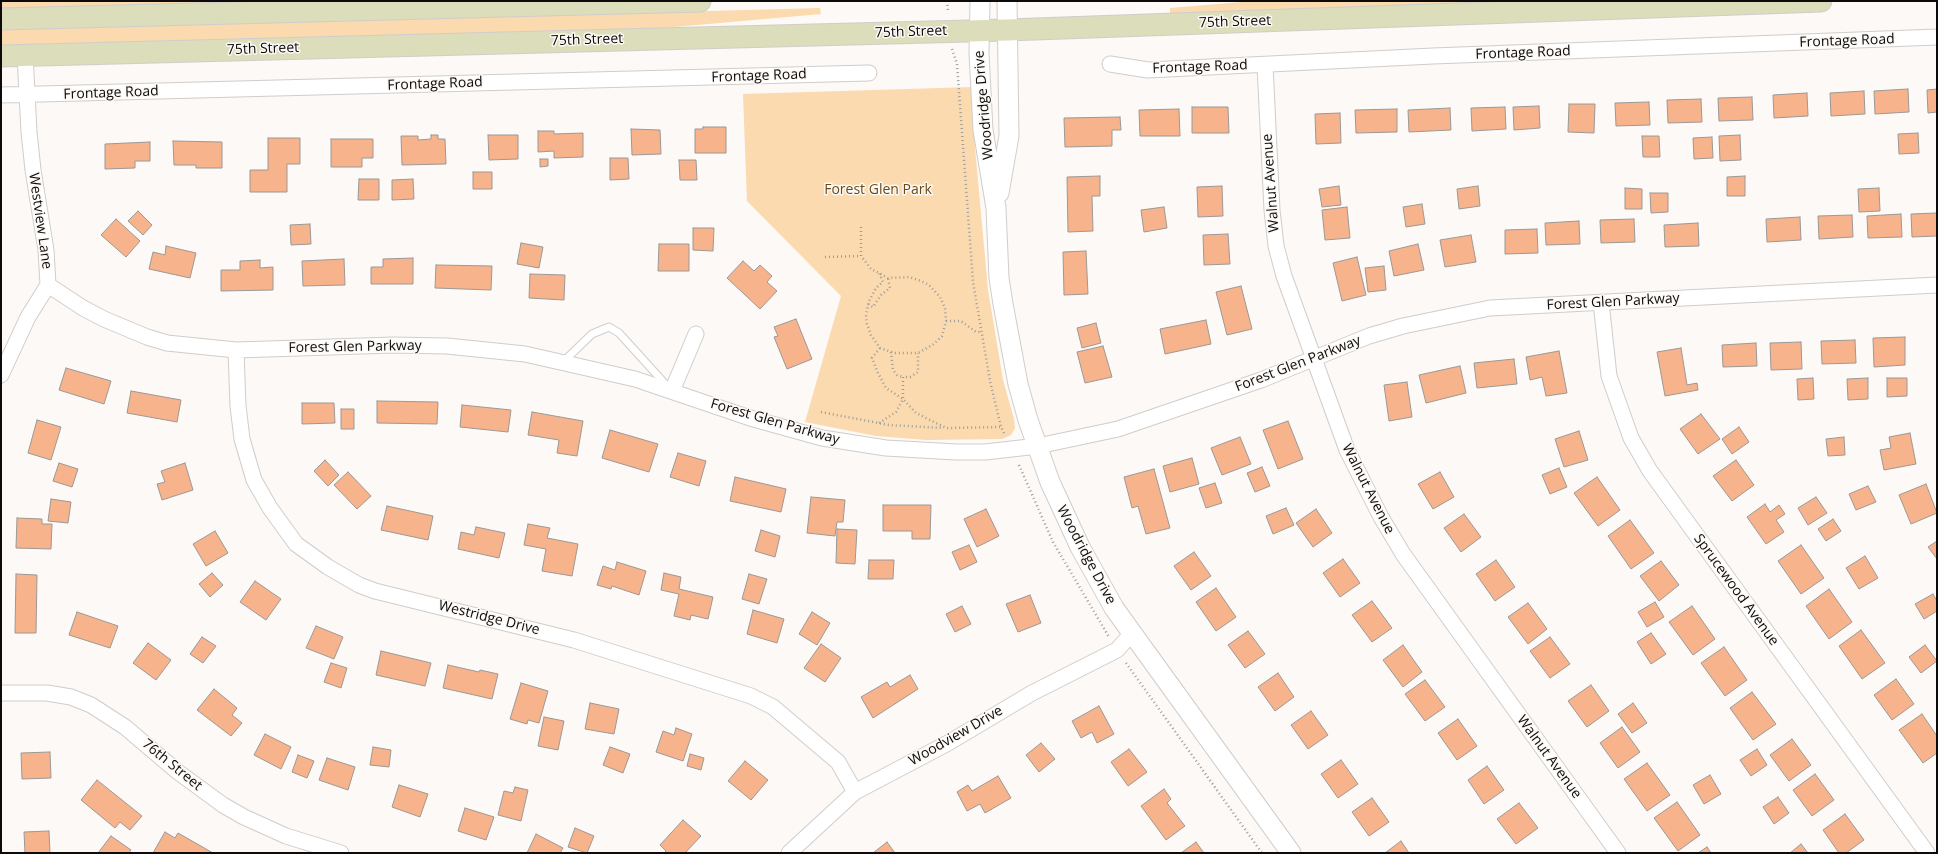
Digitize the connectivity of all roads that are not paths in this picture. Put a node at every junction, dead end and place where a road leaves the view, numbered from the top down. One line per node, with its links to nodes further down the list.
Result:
1 (700, 1): 5 (main road)
2 (980, 1): 6 (street, Woodridge Drive)
3 (1007, 1): 7 (street, Woodridge Drive)
4 (1821, 1): 7 (main road, 75th Street)
5 (1, 19)
6 (979, 30): 7 (main road, 75th Street); 10 (main road, 75th Street); 16 (street, Woodridge Drive)
7 (1007, 30): 16 (street, Woodridge Drive)
8 (1937, 37): 12 (street, Frontage Road)
9 (1, 56): 10 (main road, 75th Street)
10 (25, 56): 15 (street, Westview Lane)
11 (1110, 64): 12 (street, Frontage Road)
12 (1265, 65): 22 (street, Walnut Avenue)
13 (869, 73): 15 (street, Frontage Road)
14 (1, 95): 15 (street, Frontage Road)
15 (26, 95): 17 (street, Westview Lane)
16 (996, 208): 26 (street, Woodridge Drive)
17 (48, 285): 21 (street, Forest Glen Parkway); 24 (street, Westview Lane)
18 (1937, 285): 19 (street, Forest Glen Parkway)
19 (1601, 302): 22 (street, Forest Glen Parkway); 34 (street, Sprucewood Avenue)
20 (696, 334): 25 (street)
21 (236, 350): 23 (street, Forest Glen Parkway); 29 (street, Westridge Drive)
22 (1314, 358): 26 (street, Forest Glen Parkway); 33 (street, Walnut Avenue)
23 (563, 362): 25 (street, Forest Glen Parkway); 25 (lane)
24 (1, 375)
25 (672, 391): 26 (street, Forest Glen Parkway)
26 (1038, 446): 27 (street, Woodridge Drive)
27 (1131, 634): 29 (street, Woodview Drive); 32 (street, Woodridge Drive)
28 (1, 693): 30 (street, 76th Street)
29 (855, 792): 31 (street, Woodview Drive)
30 (341, 853)
31 (789, 853)
32 (1291, 853)
33 (1618, 853)
34 (1927, 853)

